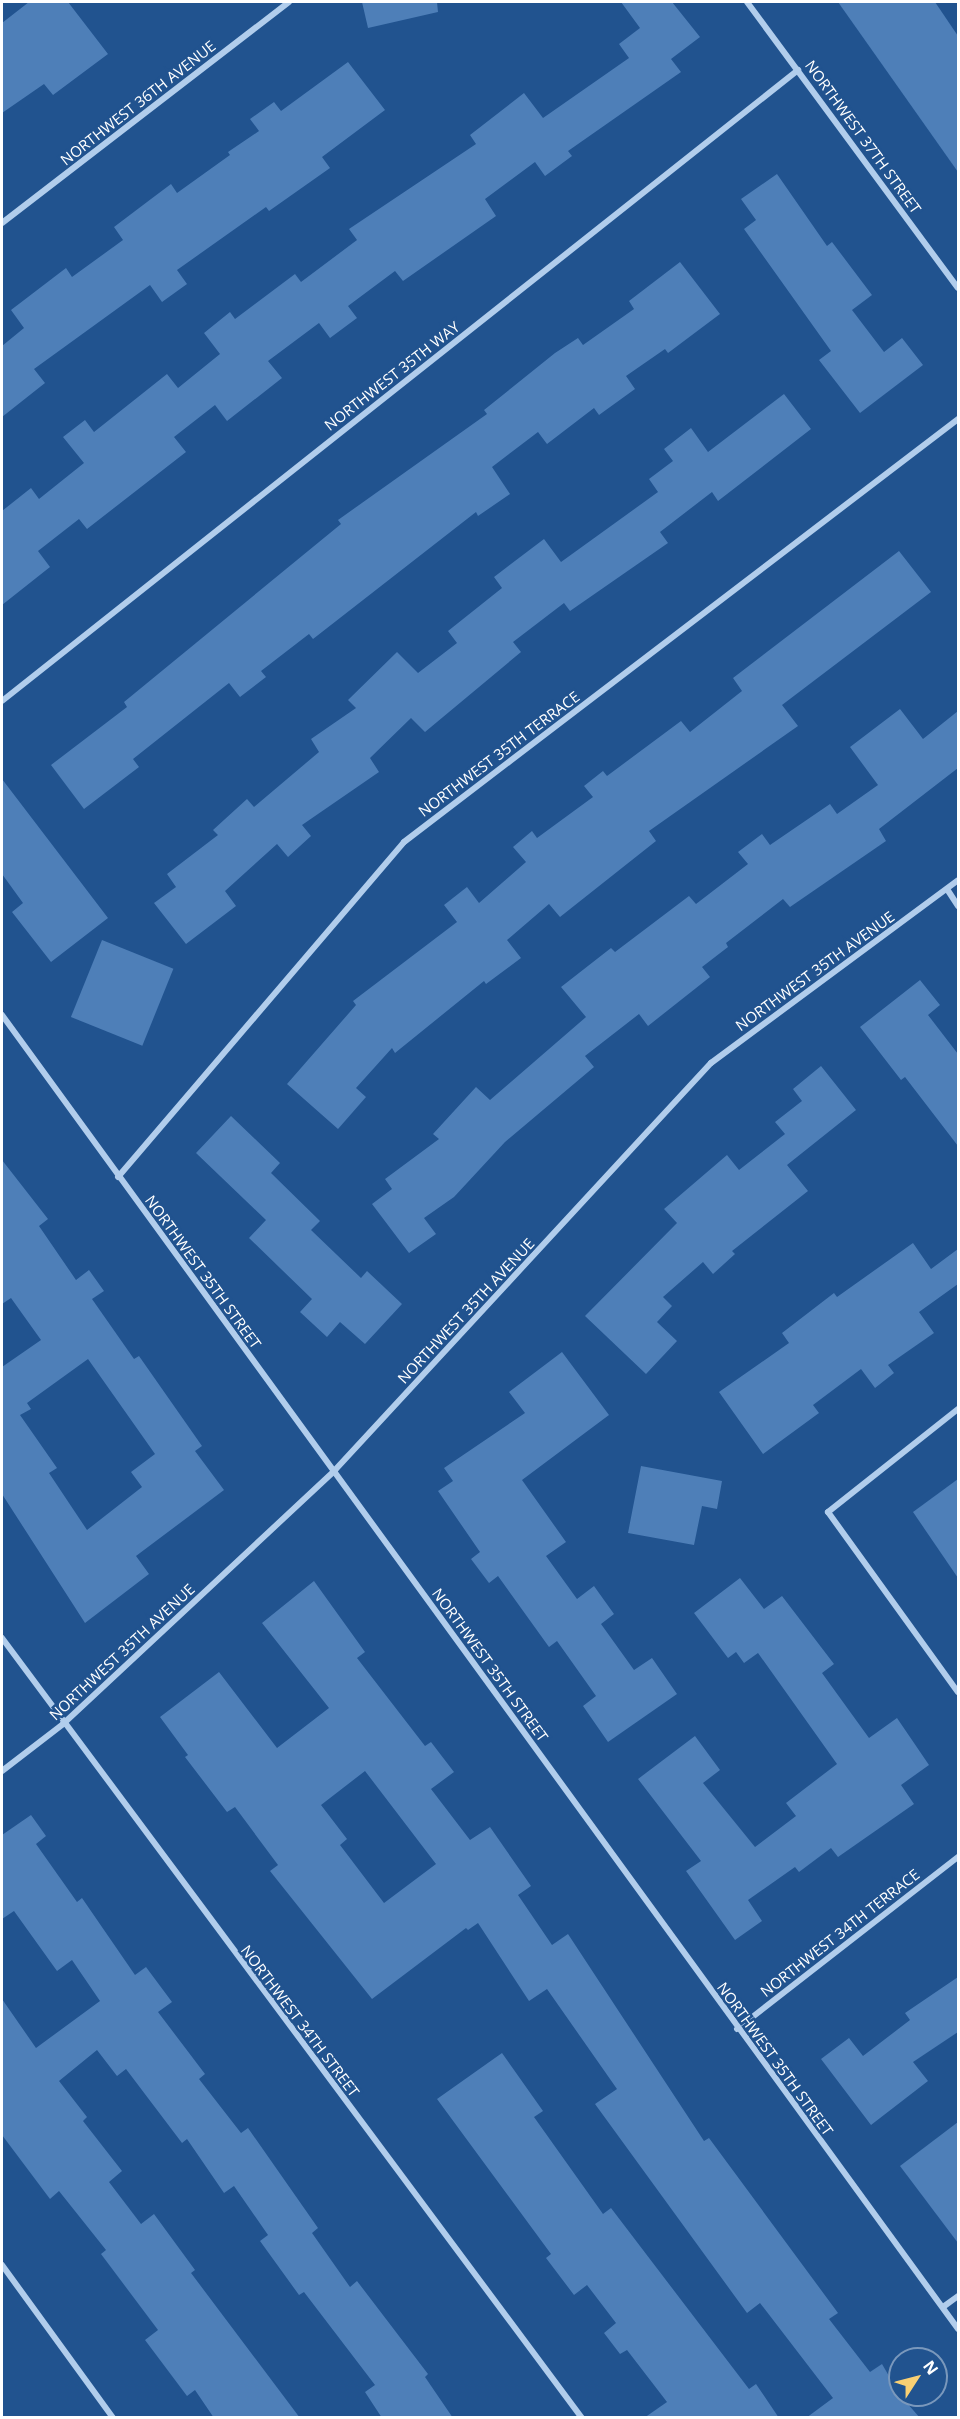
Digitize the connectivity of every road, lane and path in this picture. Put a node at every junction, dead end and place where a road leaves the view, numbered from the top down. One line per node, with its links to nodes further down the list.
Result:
1 (289, 2): 4 (street, NORTHWEST 36TH AVENUE)
2 (747, 2): 3 (street, NORTHWEST 37TH STREET)
3 (798, 69): 5 (street, NORTHWEST 37TH STREET); 7 (street, NORTHWEST 35TH WAY)
4 (2, 223)
5 (958, 288)
6 (958, 419): 12 (street, NORTHWEST 35TH TERRACE)
7 (2, 700)
8 (958, 880): 9 (street, NORTHWEST 35TH AVENUE)
9 (946, 889): 10 (street); 14 (street, NORTHWEST 35TH AVENUE)
10 (958, 906)
11 (2, 1016): 12 (street, NORTHWEST 35TH STREET)
12 (118, 1176): 14 (street, NORTHWEST 35TH STREET)
13 (958, 1409): 16 (street)
14 (335, 1470): 17 (street, NORTHWEST 35TH AVENUE); 20 (street, NORTHWEST 35TH STREET)
15 (2, 1638): 17 (street, NORTHWEST 34TH STREET)
16 (958, 1692)
17 (63, 1724): 18 (street, NORTHWEST 35TH AVENUE); 26 (street, NORTHWEST 34TH STREET)
18 (2, 1771)
19 (958, 1857): 20 (street, NORTHWEST 34TH TERRACE)
20 (737, 2029): 23 (street, NORTHWEST 35TH STREET)
21 (2, 2265): 25 (street)
22 (958, 2296): 23 (street)
23 (943, 2307): 24 (street, NORTHWEST 35TH STREET)
24 (958, 2329)
25 (113, 2418)
26 (582, 2418)

